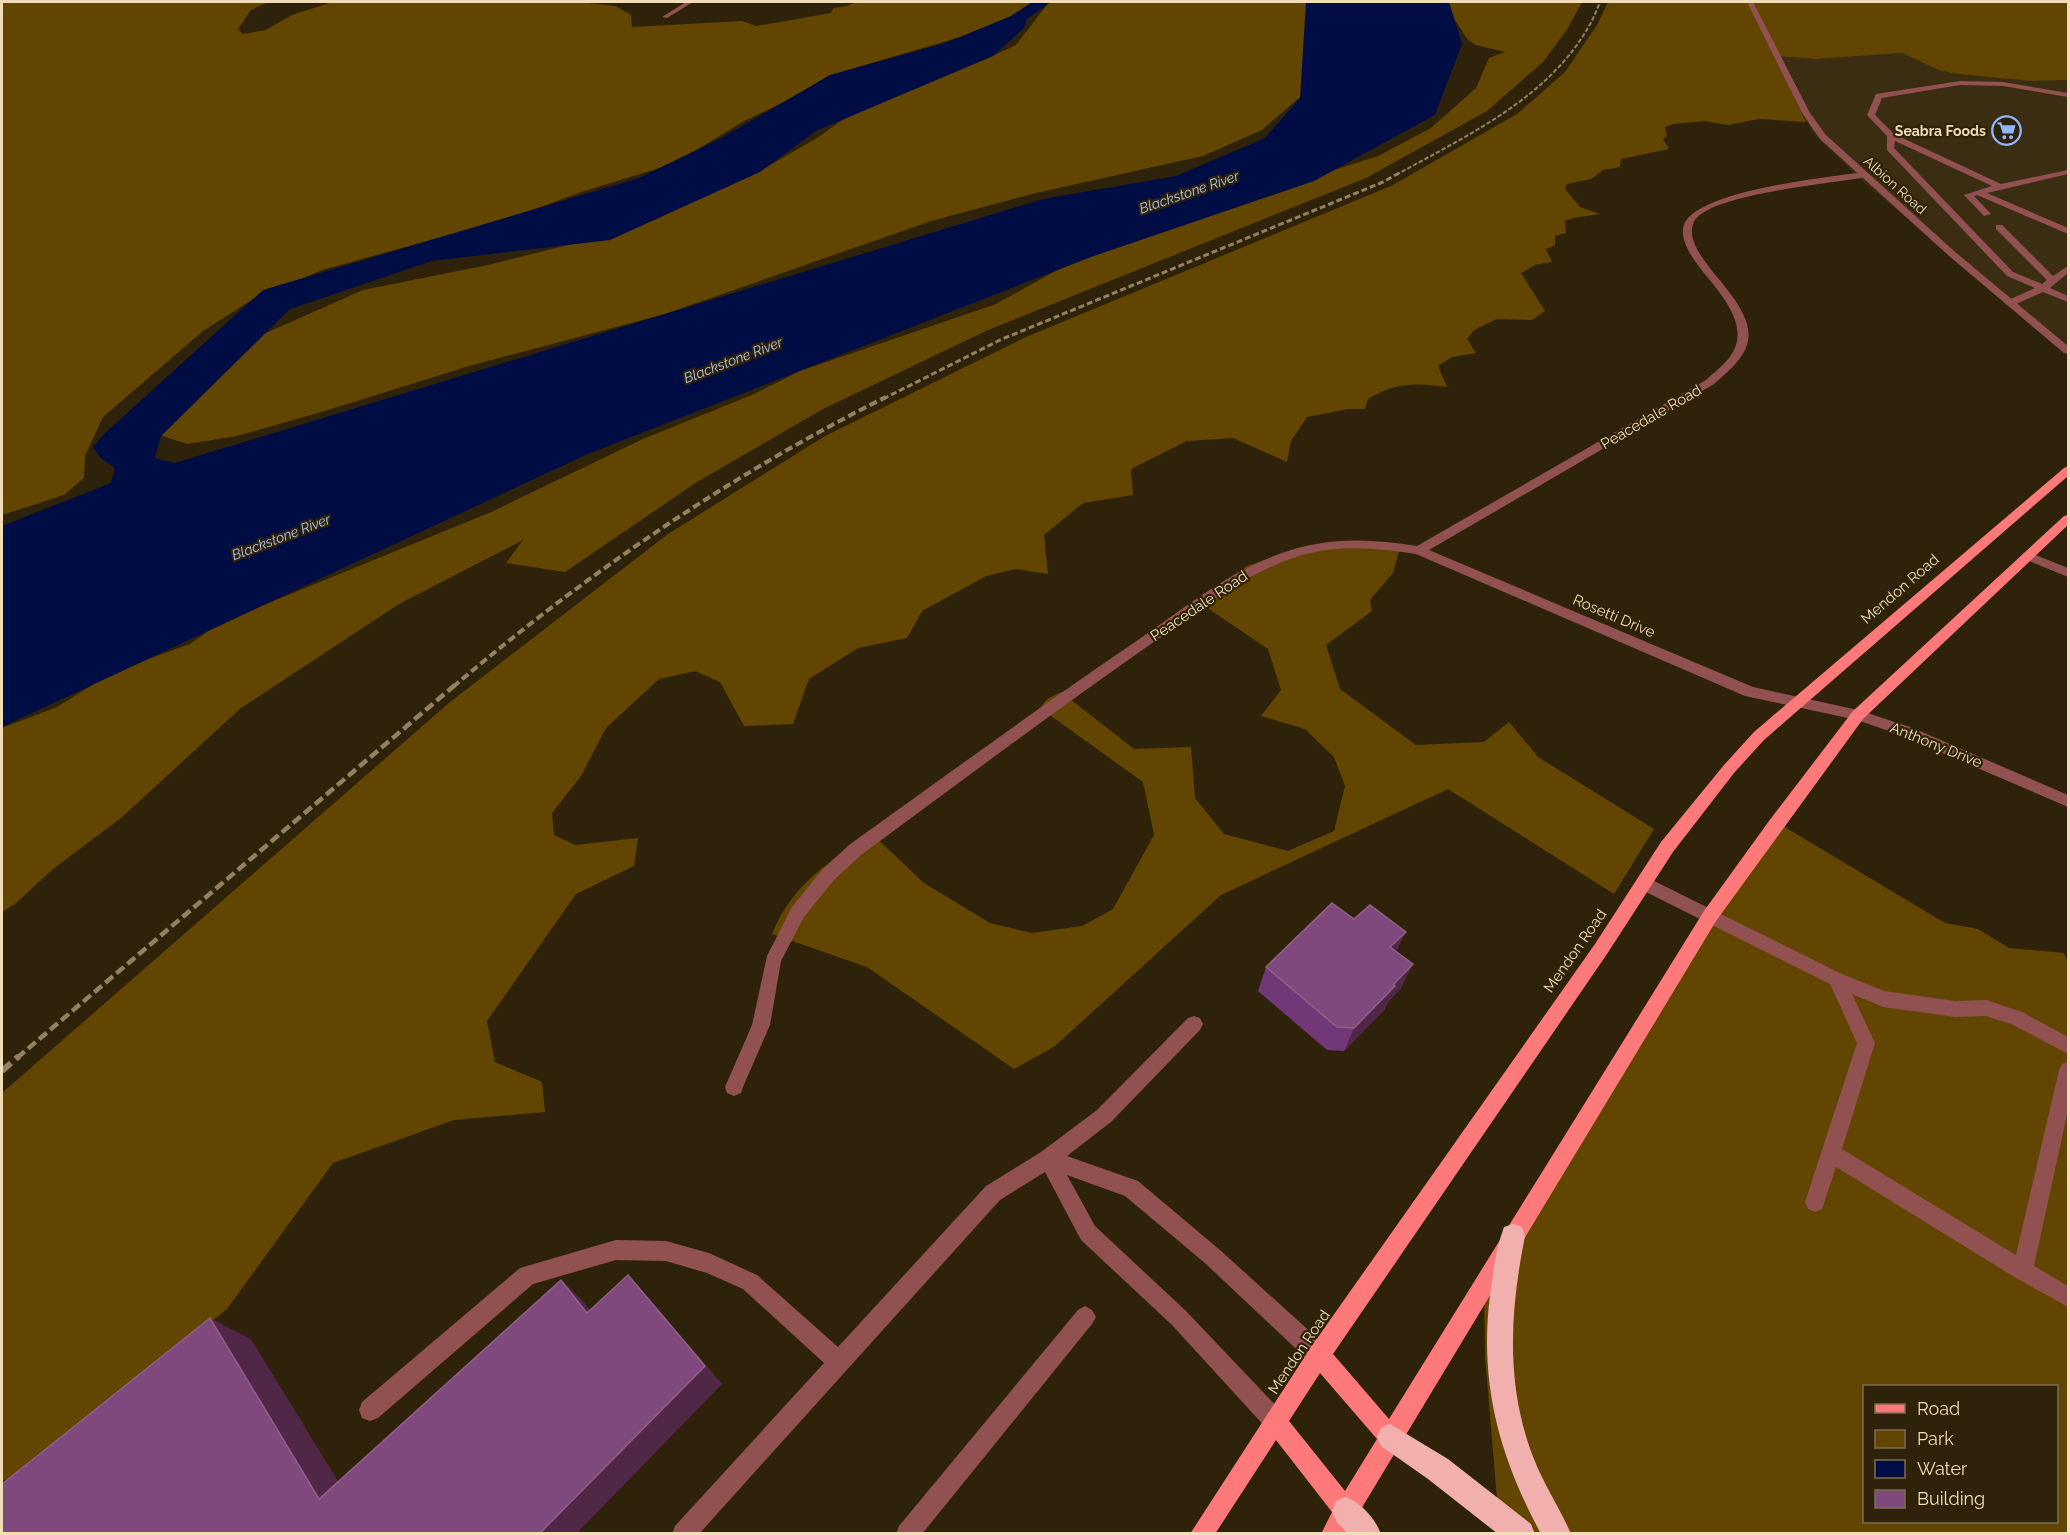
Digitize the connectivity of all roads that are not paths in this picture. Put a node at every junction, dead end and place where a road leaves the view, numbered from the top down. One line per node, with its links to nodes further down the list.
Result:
1 (690, 2): 3 (street)
2 (1749, 2): 7 (street, Albion Road)
3 (665, 17)
4 (2068, 95): 5 (street)
5 (1891, 136): 8 (street); 15 (street)
6 (2068, 172): 8 (street)
7 (1864, 175): 18 (street, Albion Road); 22 (street, Peacedale Road)
8 (2000, 187): 9 (street)
9 (1978, 192): 10 (street); 12 (street)
10 (1987, 214)
11 (1999, 227): 14 (street)
12 (2068, 231)
13 (2068, 269): 14 (street)
14 (2053, 281): 15 (street)
15 (2042, 289): 16 (street); 17 (street); 18 (street)
16 (2068, 289)
17 (2068, 299)
18 (2010, 303): 19 (street, Albion Road)
19 (2068, 351)
20 (2068, 470): 25 (main road, Mendon Road)
21 (2068, 519): 23 (main road)
22 (1419, 550): 25 (street, Rosetti Drive); 34 (street, Peacedale Road)
23 (2028, 556): 24 (street); 26 (main road)
24 (2068, 573)
25 (1799, 703): 26 (street, Anthony Drive); 28 (main road, Mendon Road)
26 (1858, 715): 27 (street, Anthony Drive); 29 (main road)
27 (2068, 801)
28 (1644, 883): 29 (street); 42 (main road, Mendon Road)
29 (1710, 916): 30 (street); 38 (main road)
30 (1836, 980): 32 (street); 35 (street)
31 (1194, 1024): 36 (street)
32 (2068, 1046)
33 (2068, 1070): 39 (street)
34 (734, 1087)
35 (1831, 1153): 37 (street); 39 (street)
36 (1048, 1159): 42 (street); 43 (street); 45 (street)
37 (1815, 1202)
38 (1513, 1236): 46 (main road); 53 (highway)
39 (2023, 1271): 40 (street)
40 (2068, 1297)
41 (1085, 1317): 49 (street)
42 (1320, 1355): 45 (main road, Mendon Road); 46 (main road)
43 (839, 1362): 44 (street); 48 (street)
44 (370, 1410)
45 (1276, 1422): 47 (main road); 50 (main road, Mendon Road)
46 (1390, 1437): 47 (main road); 52 (highway)
47 (1339, 1522): 51 (highway)
48 (683, 1533)
49 (907, 1533)
50 (1201, 1533)
51 (1367, 1533)
52 (1521, 1533)
53 (1557, 1533)

